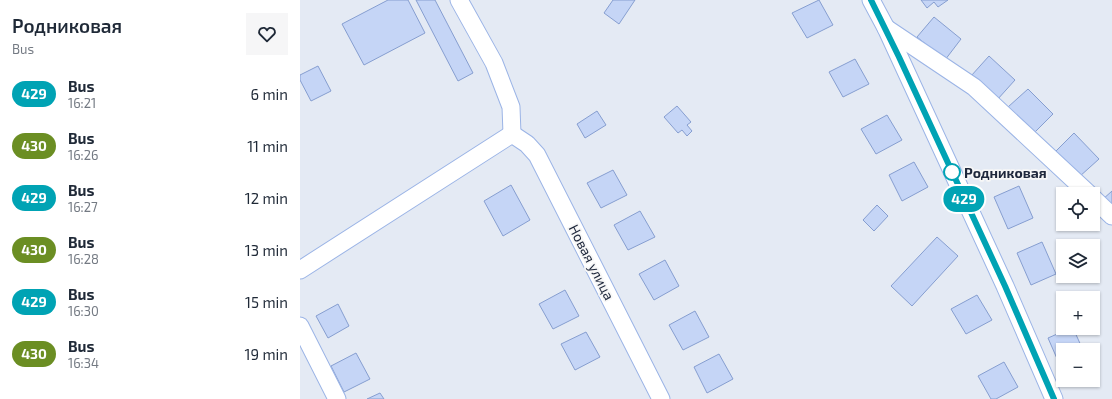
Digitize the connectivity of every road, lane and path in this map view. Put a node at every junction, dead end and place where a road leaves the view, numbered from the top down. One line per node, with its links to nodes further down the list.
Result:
1 (459, 0): 4 (street)
2 (871, 0): 3 (street)
3 (886, 28): 5 (street); 12 (street)
4 (512, 134): 8 (street); 11 (street, Новая улица)
5 (1081, 187)
6 (1100, 205): 7 (street)
7 (1112, 216)
8 (300, 270)
9 (300, 326): 10 (street)
10 (337, 399)
11 (661, 399)
12 (1054, 399)

